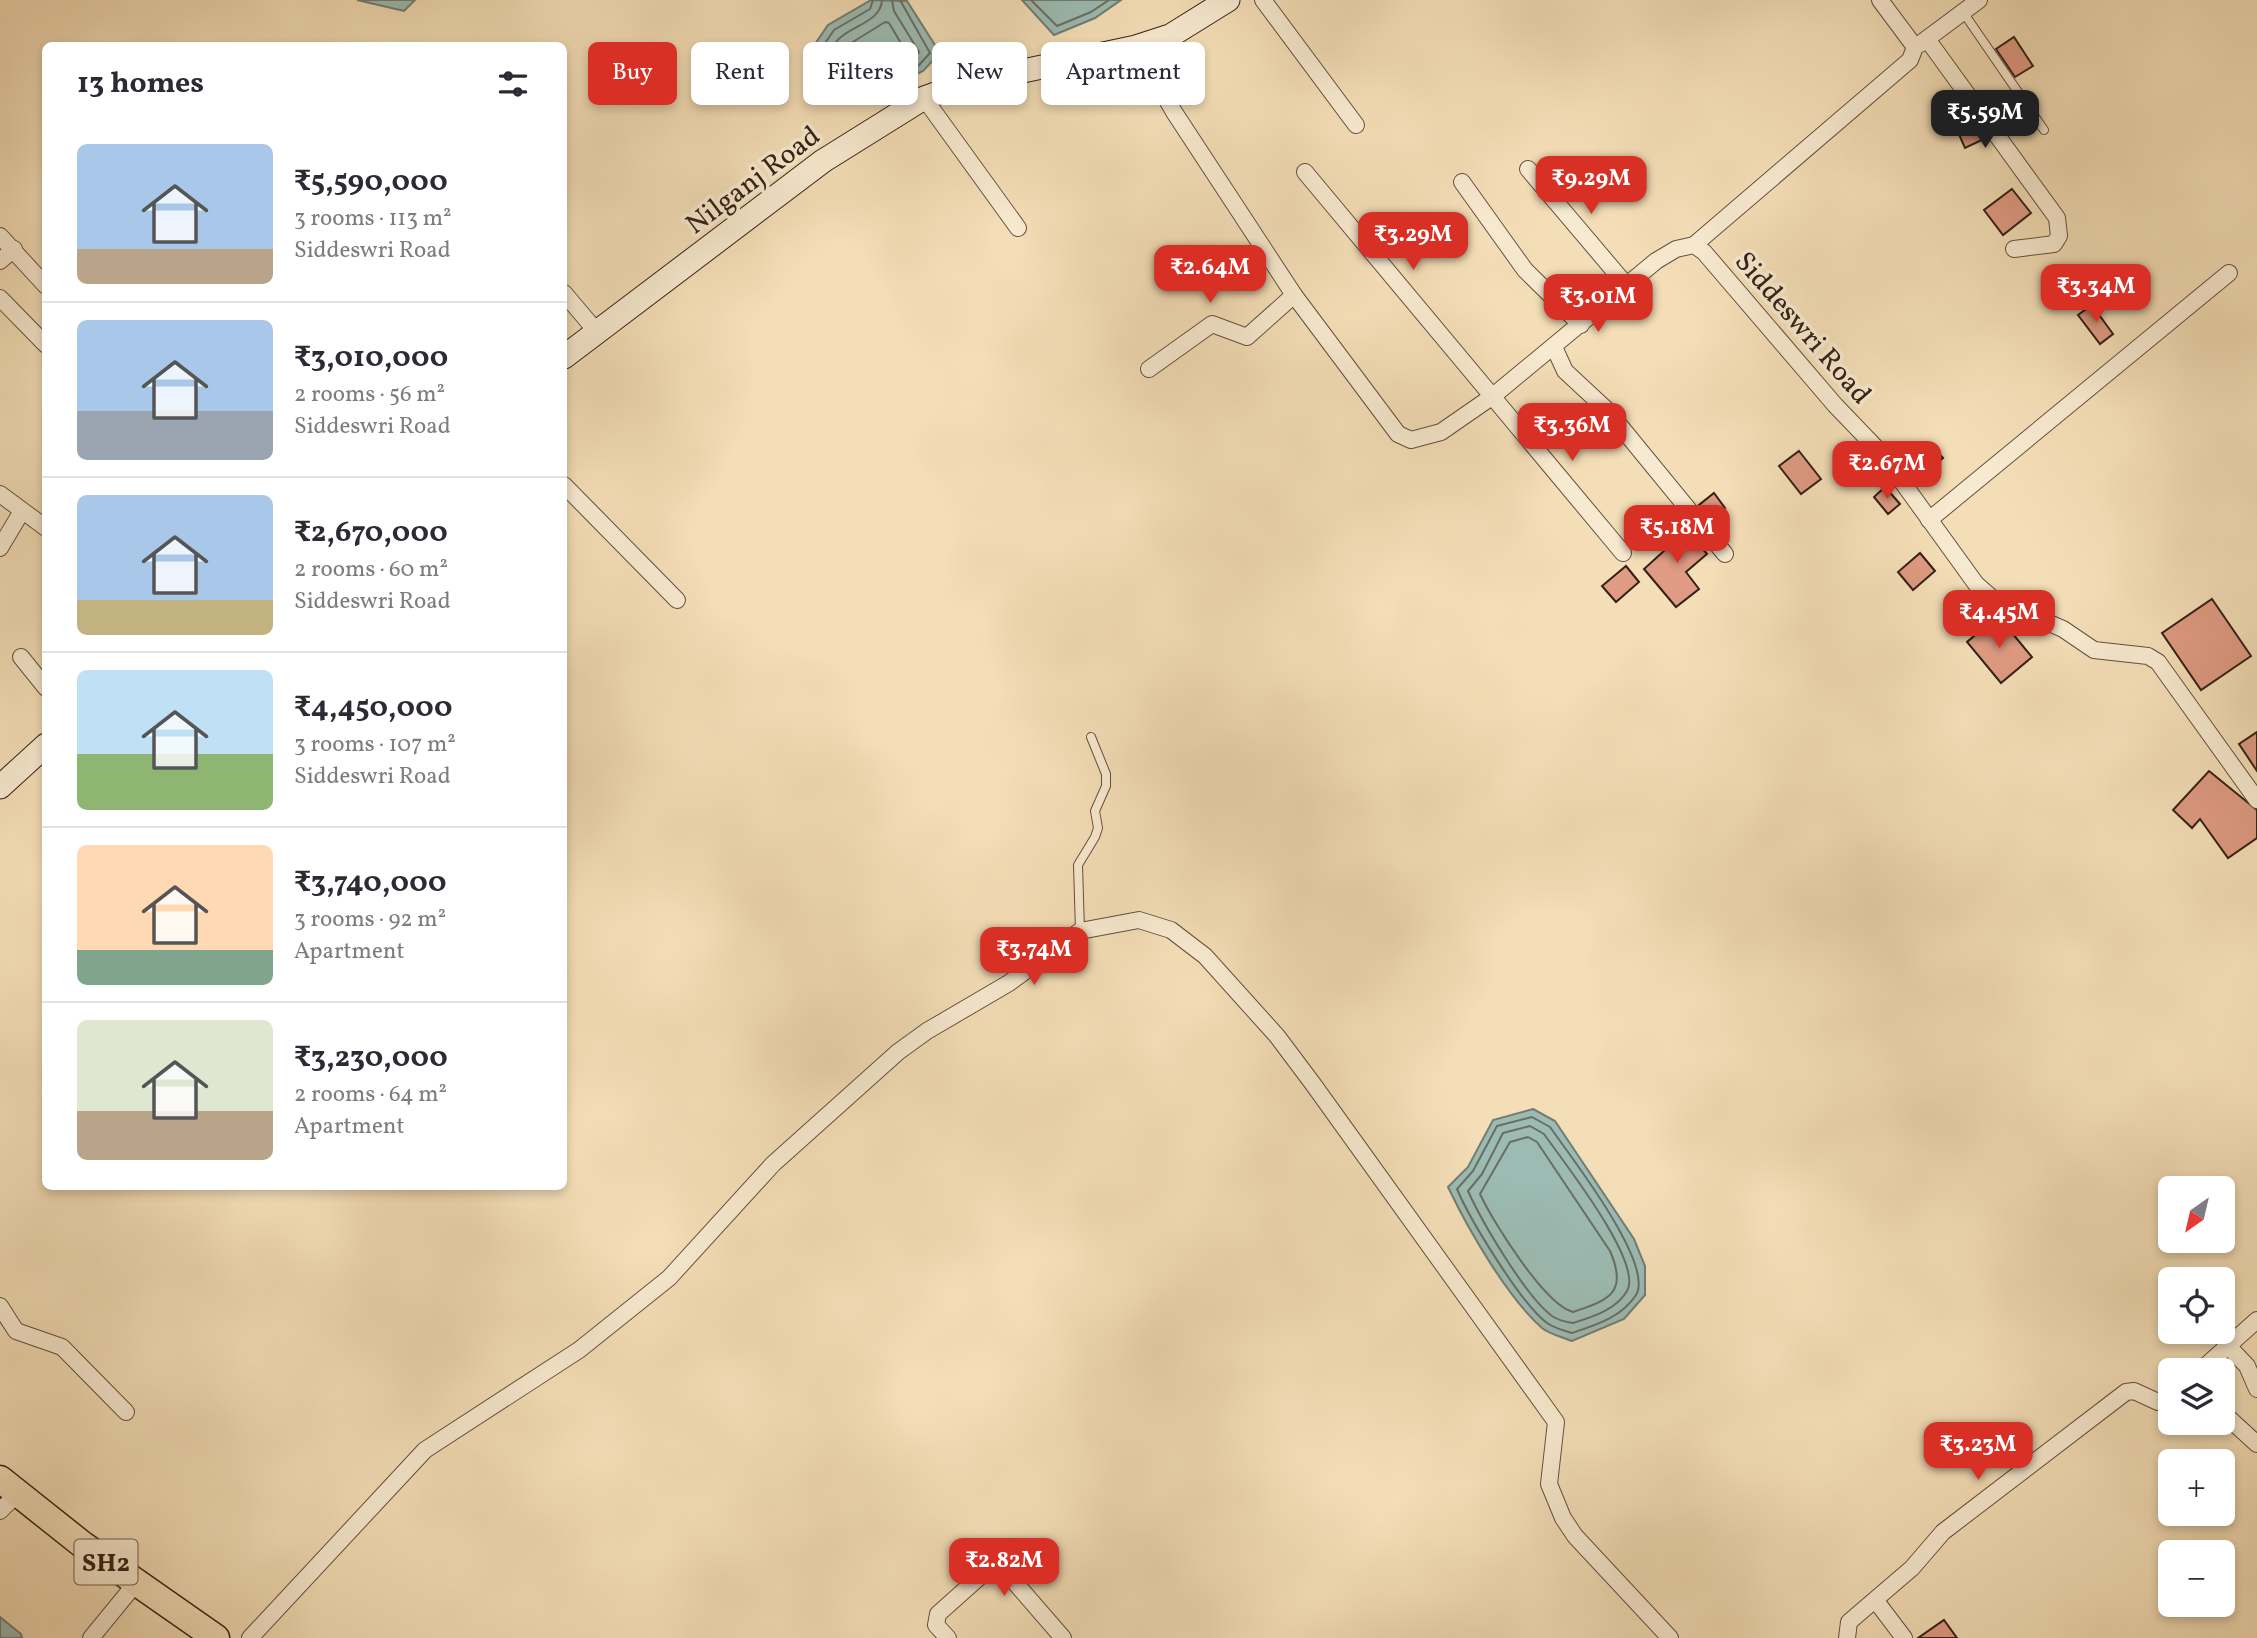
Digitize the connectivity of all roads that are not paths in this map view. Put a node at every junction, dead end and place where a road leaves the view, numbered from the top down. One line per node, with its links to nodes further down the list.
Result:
1 (1228, 0): 6 (street, Nilganj Road)
2 (1263, 0): 11 (street)
3 (1880, 0): 7 (street)
4 (1979, 0): 5 (street, Siddeswri Road)
5 (1963, 12): 7 (street, Siddeswri Road); 12 (lane)
6 (1151, 42)
7 (1921, 43): 18 (street, Siddeswri Road); 20 (street)
8 (1041, 67): 9 (street, Nilganj Road)
9 (924, 98): 16 (street); 29 (street, Nilganj Road)
10 (1170, 105): 25 (street, Siddeswri Road)
11 (1356, 125)
12 (2044, 130)
13 (1528, 169): 24 (street)
14 (1305, 172): 34 (street)
15 (1462, 183): 28 (street)
16 (1018, 228)
17 (0, 236): 19 (street)
18 (1694, 245): 24 (street, Siddeswri Road); 38 (street, Siddeswri Road)
19 (14, 249): 21 (street); 23 (street)
20 (2014, 249)
21 (0, 261)
22 (2229, 273): 38 (street)
23 (42, 281)
24 (1627, 286): 28 (street, Siddeswri Road)
25 (1294, 295): 33 (street); 34 (street, Siddeswri Road)
26 (567, 297): 29 (street)
27 (0, 298): 30 (street)
28 (1581, 325): 31 (street, Siddeswri Road)
29 (597, 332): 32 (street, Nilganj Road)
30 (42, 341)
31 (1554, 347): 34 (street, Siddeswri Road); 42 (street)
32 (567, 355)
33 (1149, 369)
34 (1493, 396): 41 (street)
35 (567, 488): 43 (street)
36 (0, 494): 37 (street)
37 (22, 511): 39 (street); 40 (street)
38 (1929, 520): 49 (street, Siddeswri Road)
39 (42, 525)
40 (0, 548)
41 (1623, 553)
42 (1726, 554)
43 (677, 600)
44 (20, 657): 45 (street)
45 (42, 683)
46 (1091, 737): 50 (lane)
47 (42, 749): 48 (street)
48 (0, 787)
49 (2257, 800)
50 (1080, 931): 65 (street); 68 (street)
51 (0, 1306): 57 (street)
52 (2257, 1320): 53 (street)
53 (2229, 1347): 54 (street); 55 (street)
54 (2216, 1358)
55 (2257, 1389)
56 (2158, 1402): 62 (street)
57 (126, 1412)
58 (2235, 1424): 59 (street)
59 (2257, 1444)
60 (6, 1494): 61 (main road, SH2)
61 (136, 1583): 63 (street); 64 (main road, SH2)
62 (1876, 1601): 69 (street); 70 (street)
63 (91, 1638)
64 (216, 1638)
65 (250, 1638)
66 (948, 1638): 67 (street)
67 (1063, 1638)
68 (1670, 1638)
69 (1847, 1638)
70 (1904, 1638)

